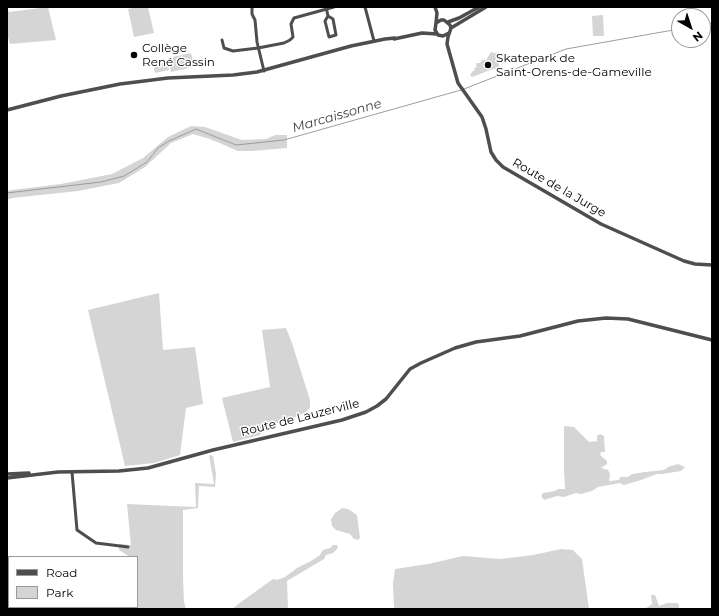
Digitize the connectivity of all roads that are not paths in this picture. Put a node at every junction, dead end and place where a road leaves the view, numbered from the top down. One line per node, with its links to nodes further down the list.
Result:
1 (252, 7): 20 (street)
2 (334, 7): 7 (street)
3 (365, 7): 18 (street)
4 (435, 7): 8 (street)
5 (479, 7): 10 (street)
6 (485, 7): 12 (street)
7 (326, 8): 9 (street); 20 (street)
8 (437, 12): 10 (street); 11 (street)
9 (328, 16): 9 (street)
10 (446, 21): 11 (street); 12 (street)
11 (435, 24): 13 (street); 15 (street)
12 (451, 28): 14 (street)
13 (422, 33): 15 (street); 16 (street)
14 (449, 33): 15 (street); 19 (street, Route de la Jurge)
15 (439, 35): 19 (street, Route de la Jurge)
16 (395, 38): 18 (street); 21 (street)
17 (222, 40): 20 (street)
18 (374, 41): 21 (street)
19 (447, 44): 24 (street, Route de la Jurge)
20 (258, 48): 22 (street)
21 (338, 49): 22 (street)
22 (264, 70): 23 (street)
23 (7, 110)
24 (712, 265)
25 (712, 340): 26 (street, Route de Lauzerville)
26 (72, 472): 27 (street, Route de Lauzerville); 28 (street)
27 (7, 474)
28 (128, 547)

